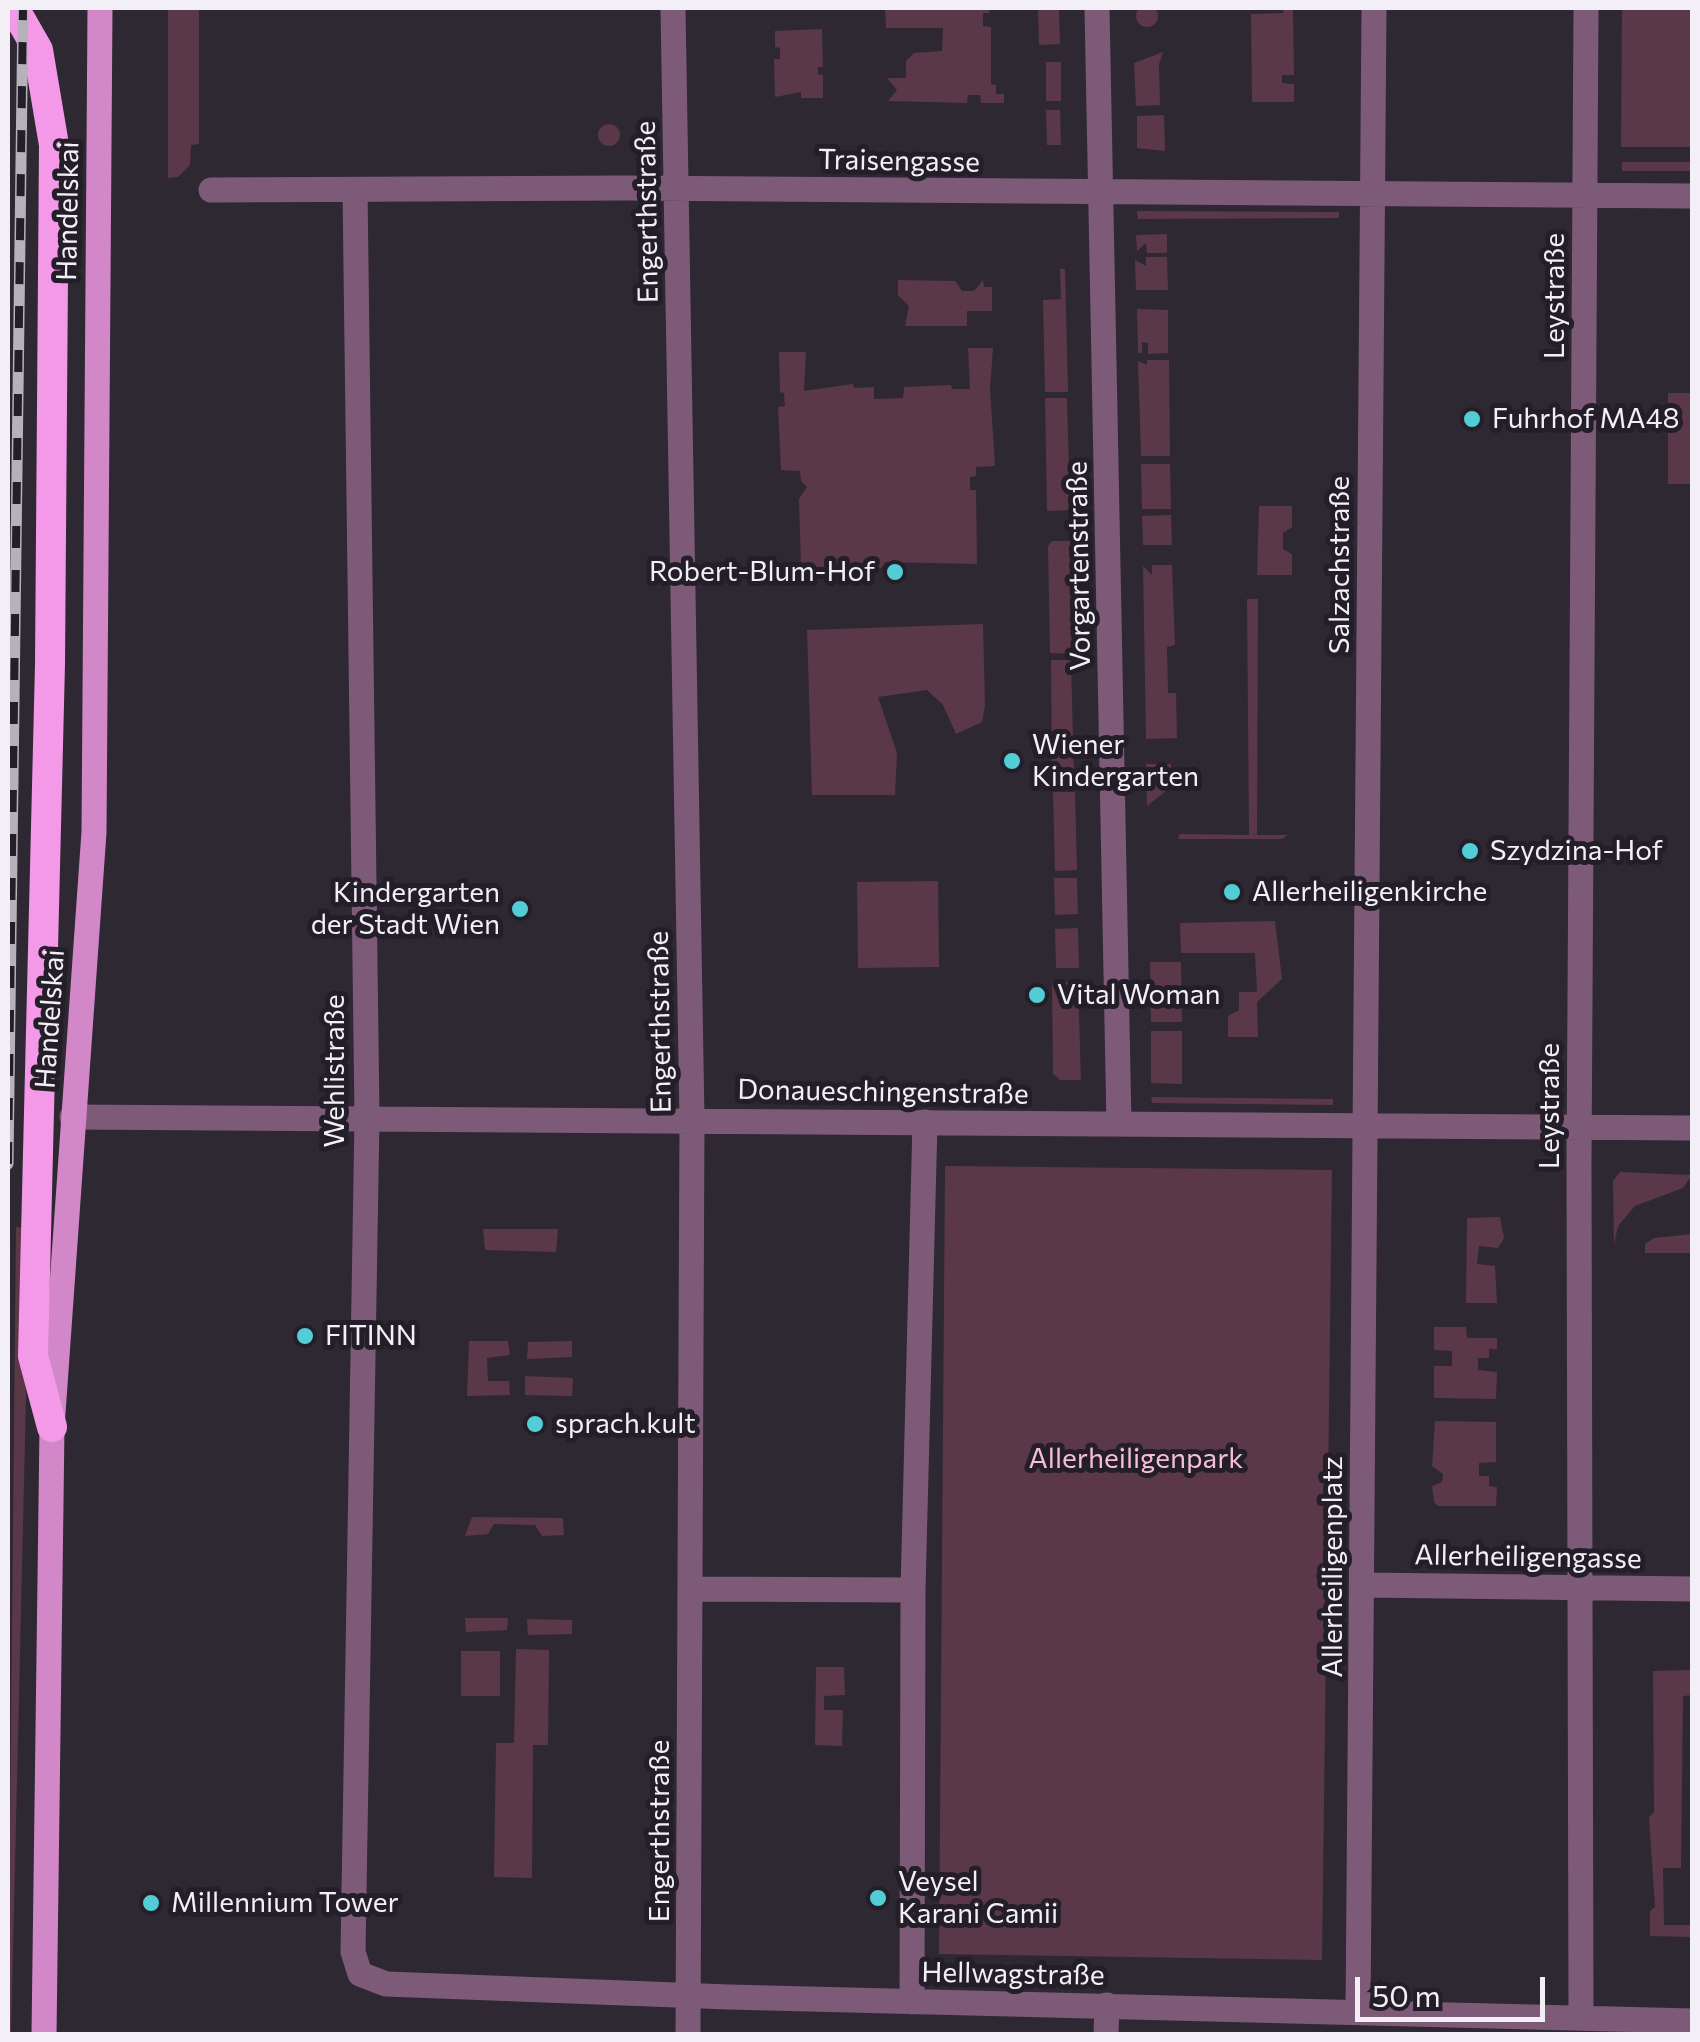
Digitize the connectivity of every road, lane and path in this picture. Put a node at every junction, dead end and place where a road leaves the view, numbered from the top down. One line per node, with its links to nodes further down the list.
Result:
1 (14, 8): 22 (highway)
2 (100, 8): 14 (main road, Handelskai)
3 (673, 8): 7 (street, Engerthstraße)
4 (1097, 8): 10 (street, Vorgartenstraße)
5 (1374, 8): 11 (street, Salzachstraße)
6 (1586, 8): 12 (street, Leystraße)
7 (677, 188): 9 (street, Traisengasse); 10 (street, Traisengasse); 16 (street, Engerthstraße)
8 (212, 190): 9 (street, Traisengasse)
9 (355, 190): 15 (street, Wehlistraße)
10 (1102, 195): 11 (street, Traisengasse); 19 (street, Vorgartenstraße)
11 (1372, 196): 12 (street, Traisengasse); 18 (street, Salzachstraße)
12 (1586, 196): 13 (street, Traisengasse); 20 (street, Leystraße)
13 (1692, 196)
14 (72, 1117): 15 (street, Donaueschingenstraße); 22 (main road, Handelskai)
15 (366, 1117): 16 (street, Donaueschingenstraße); 28 (street, Wehlistraße)
16 (692, 1119): 17 (street, Donaueschingenstraße); 25 (street, Engerthstraße)
17 (925, 1122): 19 (street, Donaueschingenstraße); 27 (street)
18 (1364, 1123): 19 (street, Donaueschingenstraße); 20 (street, Donaueschingenstraße); 23 (street, Allerheiligenplatz)
19 (1119, 1124)
20 (1580, 1126): 21 (street, Donaueschingenstraße); 24 (street, Leystraße)
21 (1692, 1128)
22 (52, 1427): 35 (main road, Handelskai)
23 (1364, 1586): 24 (street, Allerheiligengasse); 32 (street, Allerheiligenplatz)
24 (1580, 1588): 26 (street, Allerheiligengasse); 33 (street, Leystraße)
25 (690, 1589): 27 (street); 29 (street, Engerthstraße)
26 (1692, 1589)
27 (913, 1590): 30 (street)
28 (353, 1952): 29 (street, Hellwagstraße)
29 (690, 1994): 30 (street, Hellwagstraße); 36 (street, Engerthstraße)
30 (912, 2002): 31 (street, Hellwagstraße)
31 (1107, 2006): 32 (street, Hellwagstraße); 37 (street)
32 (1358, 2011): 33 (street, Hellwagstraße)
33 (1581, 2016): 34 (street, Hellwagstraße)
34 (1692, 2021)
35 (44, 2034)
36 (688, 2034)
37 (1106, 2034)

